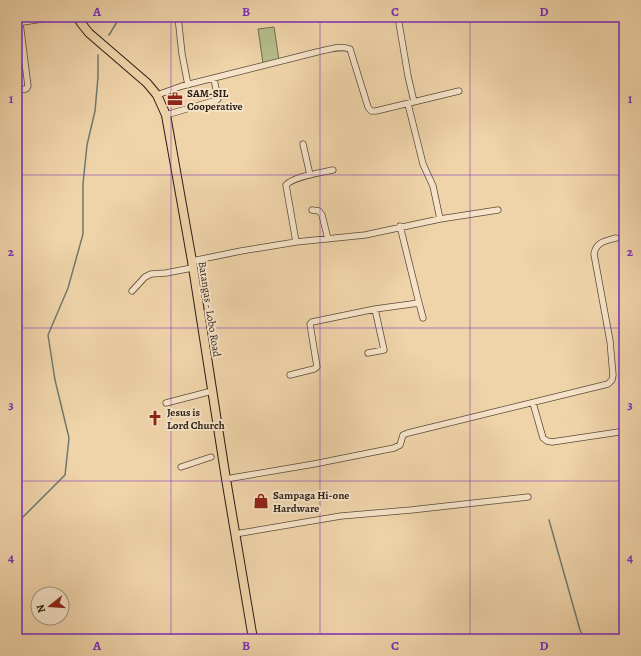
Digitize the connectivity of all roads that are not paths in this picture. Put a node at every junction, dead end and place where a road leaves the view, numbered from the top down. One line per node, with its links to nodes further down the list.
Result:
1 (54, 17): 5 (street)
2 (78, 17): 10 (main road, Batangas - Lobo Road)
3 (178, 17): 7 (street)
4 (398, 17): 11 (street)
5 (19, 23): 8 (street)
6 (214, 79): 7 (street); 11 (street); 12 (street)
7 (188, 85): 10 (street)
8 (17, 90)
9 (459, 91): 11 (street)
10 (157, 95): 12 (main road, Batangas - Lobo Road)
11 (411, 103): 18 (street)
12 (166, 115): 23 (main road, Batangas - Lobo Road)
13 (303, 144): 15 (street)
14 (333, 170): 15 (street)
15 (310, 175): 22 (street)
16 (312, 210): 21 (street)
17 (498, 210): 18 (street)
18 (440, 219): 19 (street)
19 (400, 226): 21 (street); 25 (street)
20 (616, 238): 32 (street)
21 (328, 239): 22 (street)
22 (296, 242): 23 (street)
23 (192, 264): 24 (street); 30 (main road, Batangas - Lobo Road)
24 (132, 291)
25 (418, 303): 26 (street); 27 (street)
26 (375, 309): 28 (street); 29 (street)
27 (424, 318)
28 (368, 353)
29 (290, 375)
30 (212, 391): 31 (street); 34 (main road, Batangas - Lobo Road)
31 (166, 403)
32 (533, 403): 33 (street); 36 (street)
33 (619, 432)
34 (216, 456): 35 (street); 36 (main road, Batangas - Lobo Road)
35 (181, 467)
36 (226, 479): 38 (main road, Batangas - Lobo Road)
37 (528, 497): 38 (street)
38 (235, 534): 39 (main road, Batangas - Lobo Road)
39 (253, 639)

